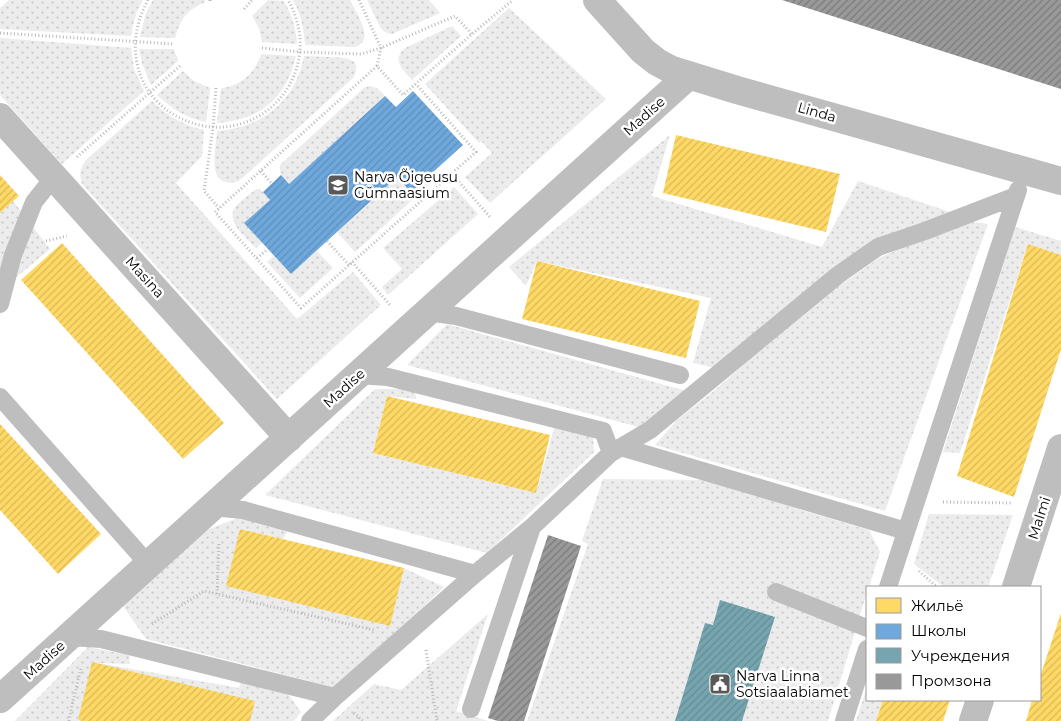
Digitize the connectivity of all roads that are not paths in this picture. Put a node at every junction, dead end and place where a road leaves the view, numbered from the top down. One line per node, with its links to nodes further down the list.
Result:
1 (597, 0): 2 (street, Linda)
2 (688, 76): 4 (street, Linda); 9 (street, Madise)
3 (0, 117): 5 (street, Masina)
4 (1025, 170): 6 (street, Linda); 7 (lane)
5 (54, 177): 8 (lane); 13 (street, Masina)
6 (1061, 181)
7 (1016, 196): 15 (lane); 18 (lane)
8 (0, 304)
9 (427, 312): 10 (lane); 11 (street, Madise)
10 (680, 374)
11 (358, 375): 13 (street, Madise); 15 (lane)
12 (0, 398): 19 (lane)
13 (289, 438): 16 (street, Madise)
14 (1061, 448): 22 (street, Malmi)
15 (616, 450): 17 (lane); 18 (lane)
16 (212, 507): 19 (street, Madise); 20 (lane)
17 (532, 527): 20 (lane); 30 (lane)
18 (906, 531): 21 (lane)
19 (149, 565): 25 (street, Madise)
20 (475, 574): 27 (lane)
21 (888, 586)
22 (1016, 586)
23 (776, 592): 24 (lane)
24 (866, 628)
25 (69, 637): 27 (lane); 28 (street, Madise)
26 (866, 652): 32 (lane)
27 (335, 697): 31 (lane)
28 (0, 700)
29 (980, 701): 33 (street)
30 (471, 709)
31 (310, 721)
32 (844, 721)
33 (973, 721)

